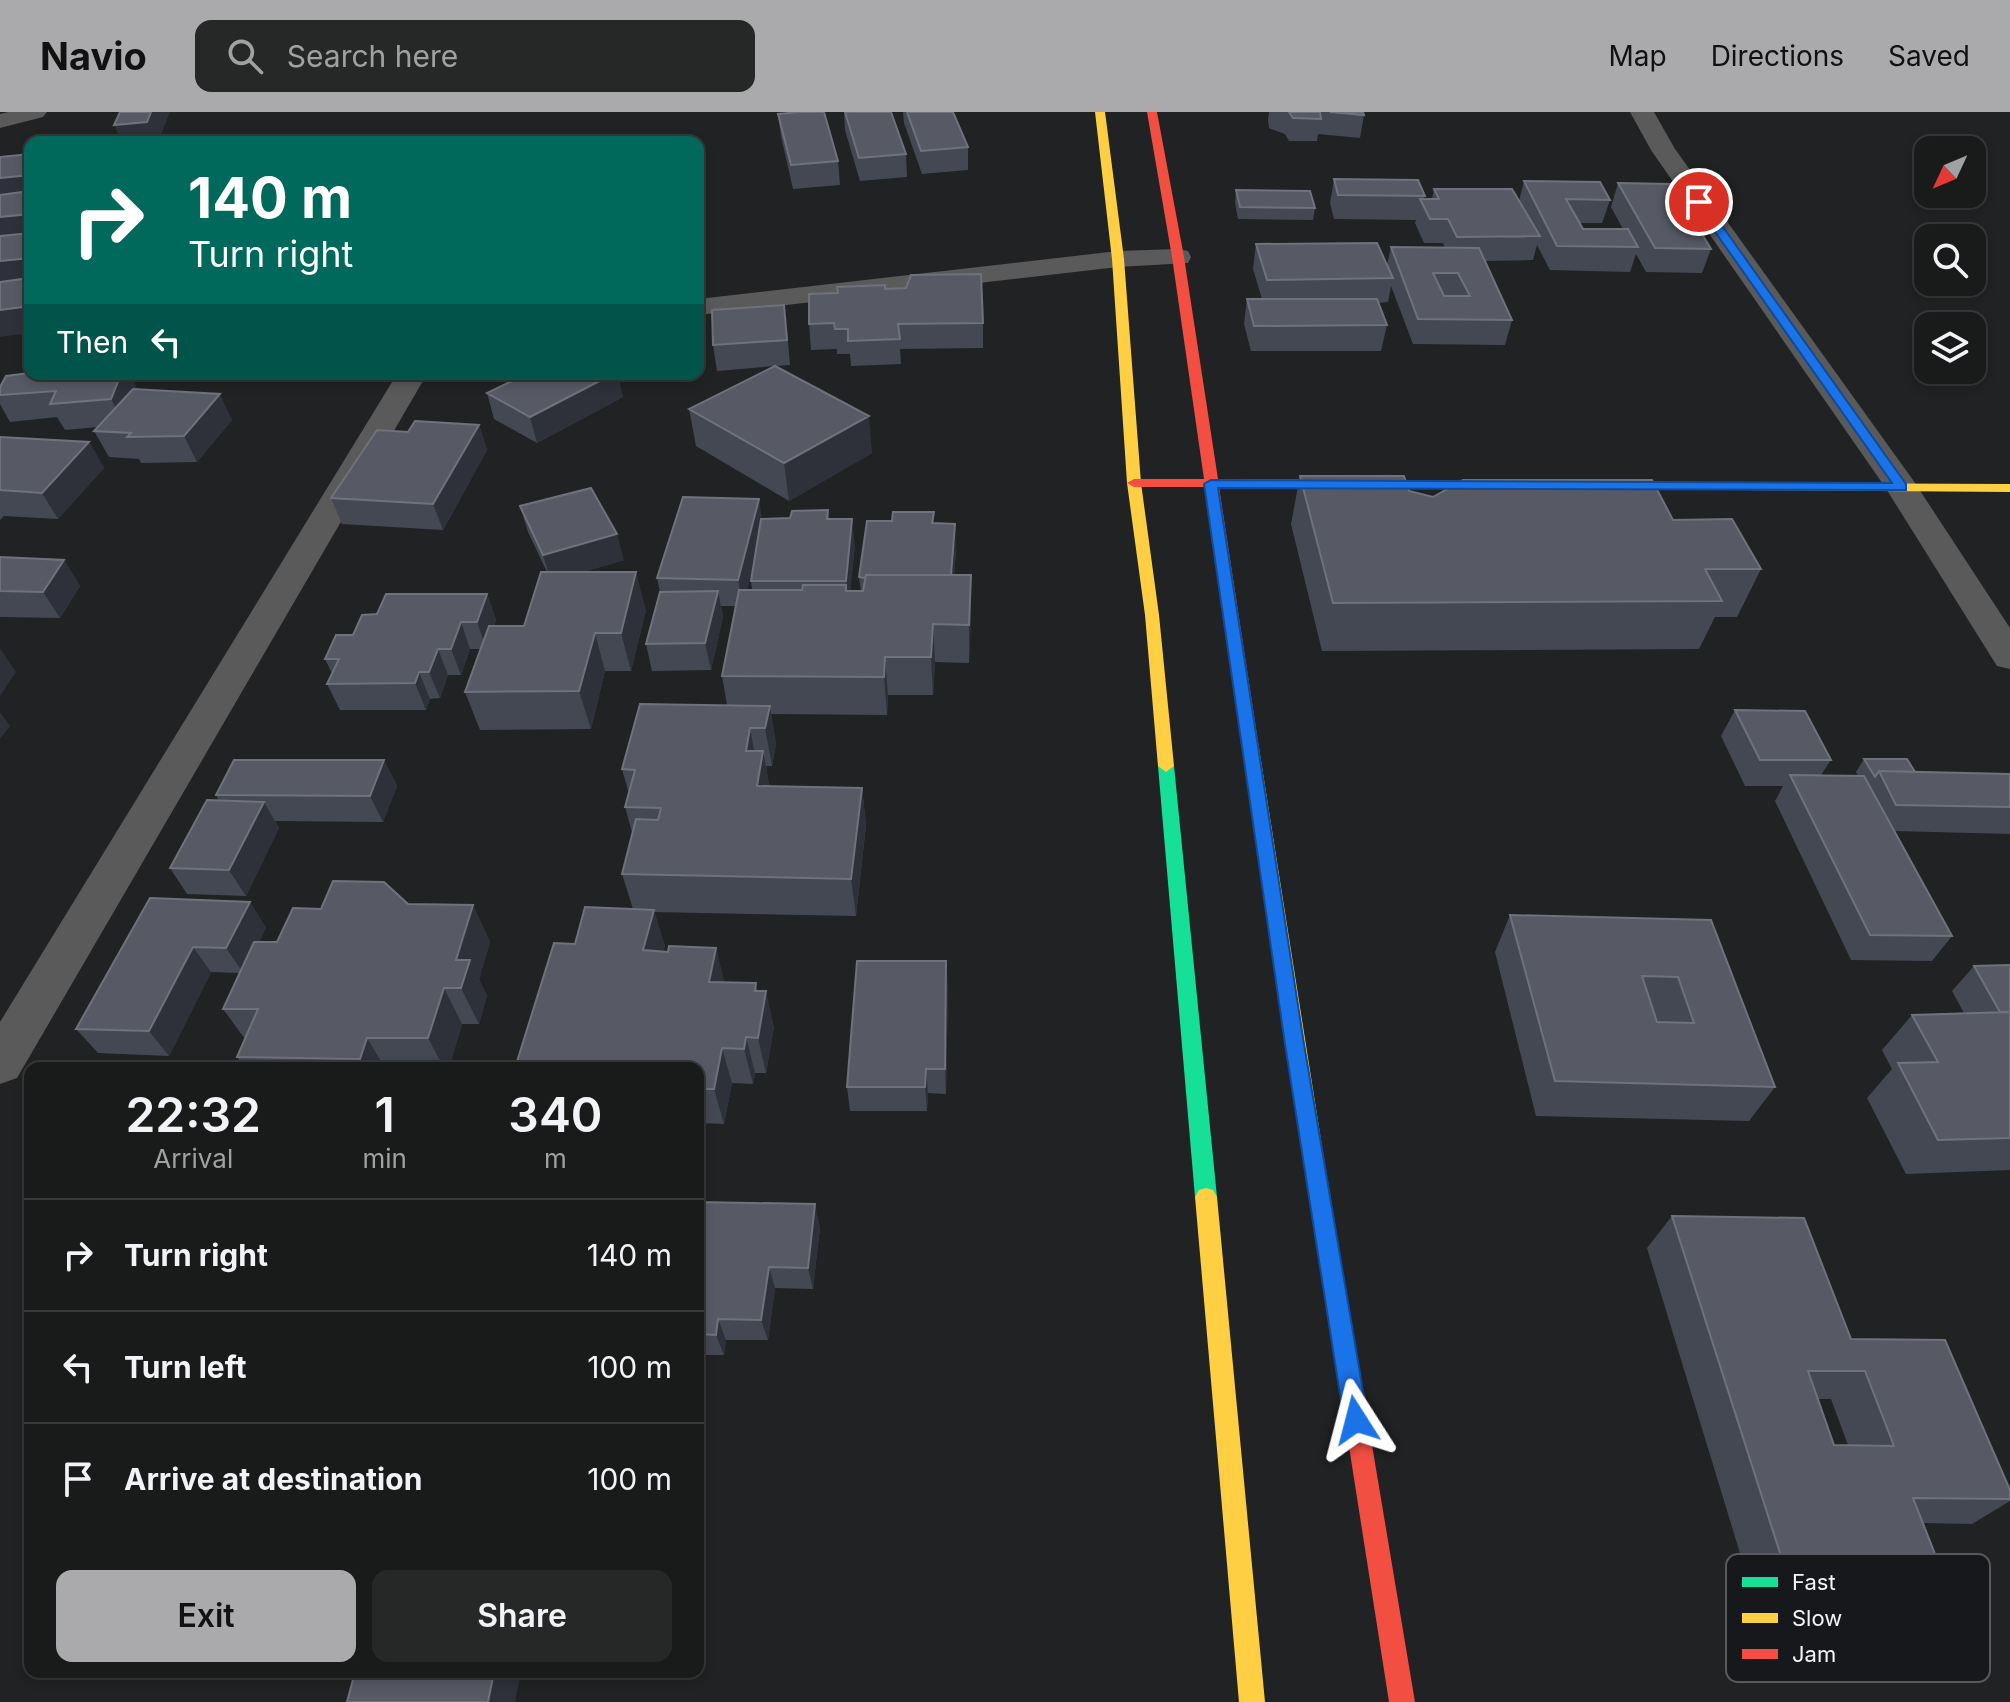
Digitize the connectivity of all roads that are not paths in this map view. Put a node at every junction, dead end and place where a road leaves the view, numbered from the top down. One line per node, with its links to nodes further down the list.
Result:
1 (35, 112): 5 (street)
2 (1100, 112): 7 (street)
3 (1152, 112): 6 (street)
4 (1642, 112): 14 (street)
5 (0, 121)
6 (1178, 257): 7 (street); 11 (street)
7 (1118, 259): 8 (street); 10 (street)
8 (704, 306)
9 (408, 380): 17 (street)
10 (1134, 483): 11 (street); 18 (street)
11 (1211, 484): 12 (street); 19 (street)
12 (1540, 486)
13 (1572, 486): 14 (street)
14 (1901, 487): 15 (street); 16 (street)
15 (2010, 488)
16 (2010, 657)
17 (0, 1064)
18 (1252, 1702)
19 (1402, 1702)

